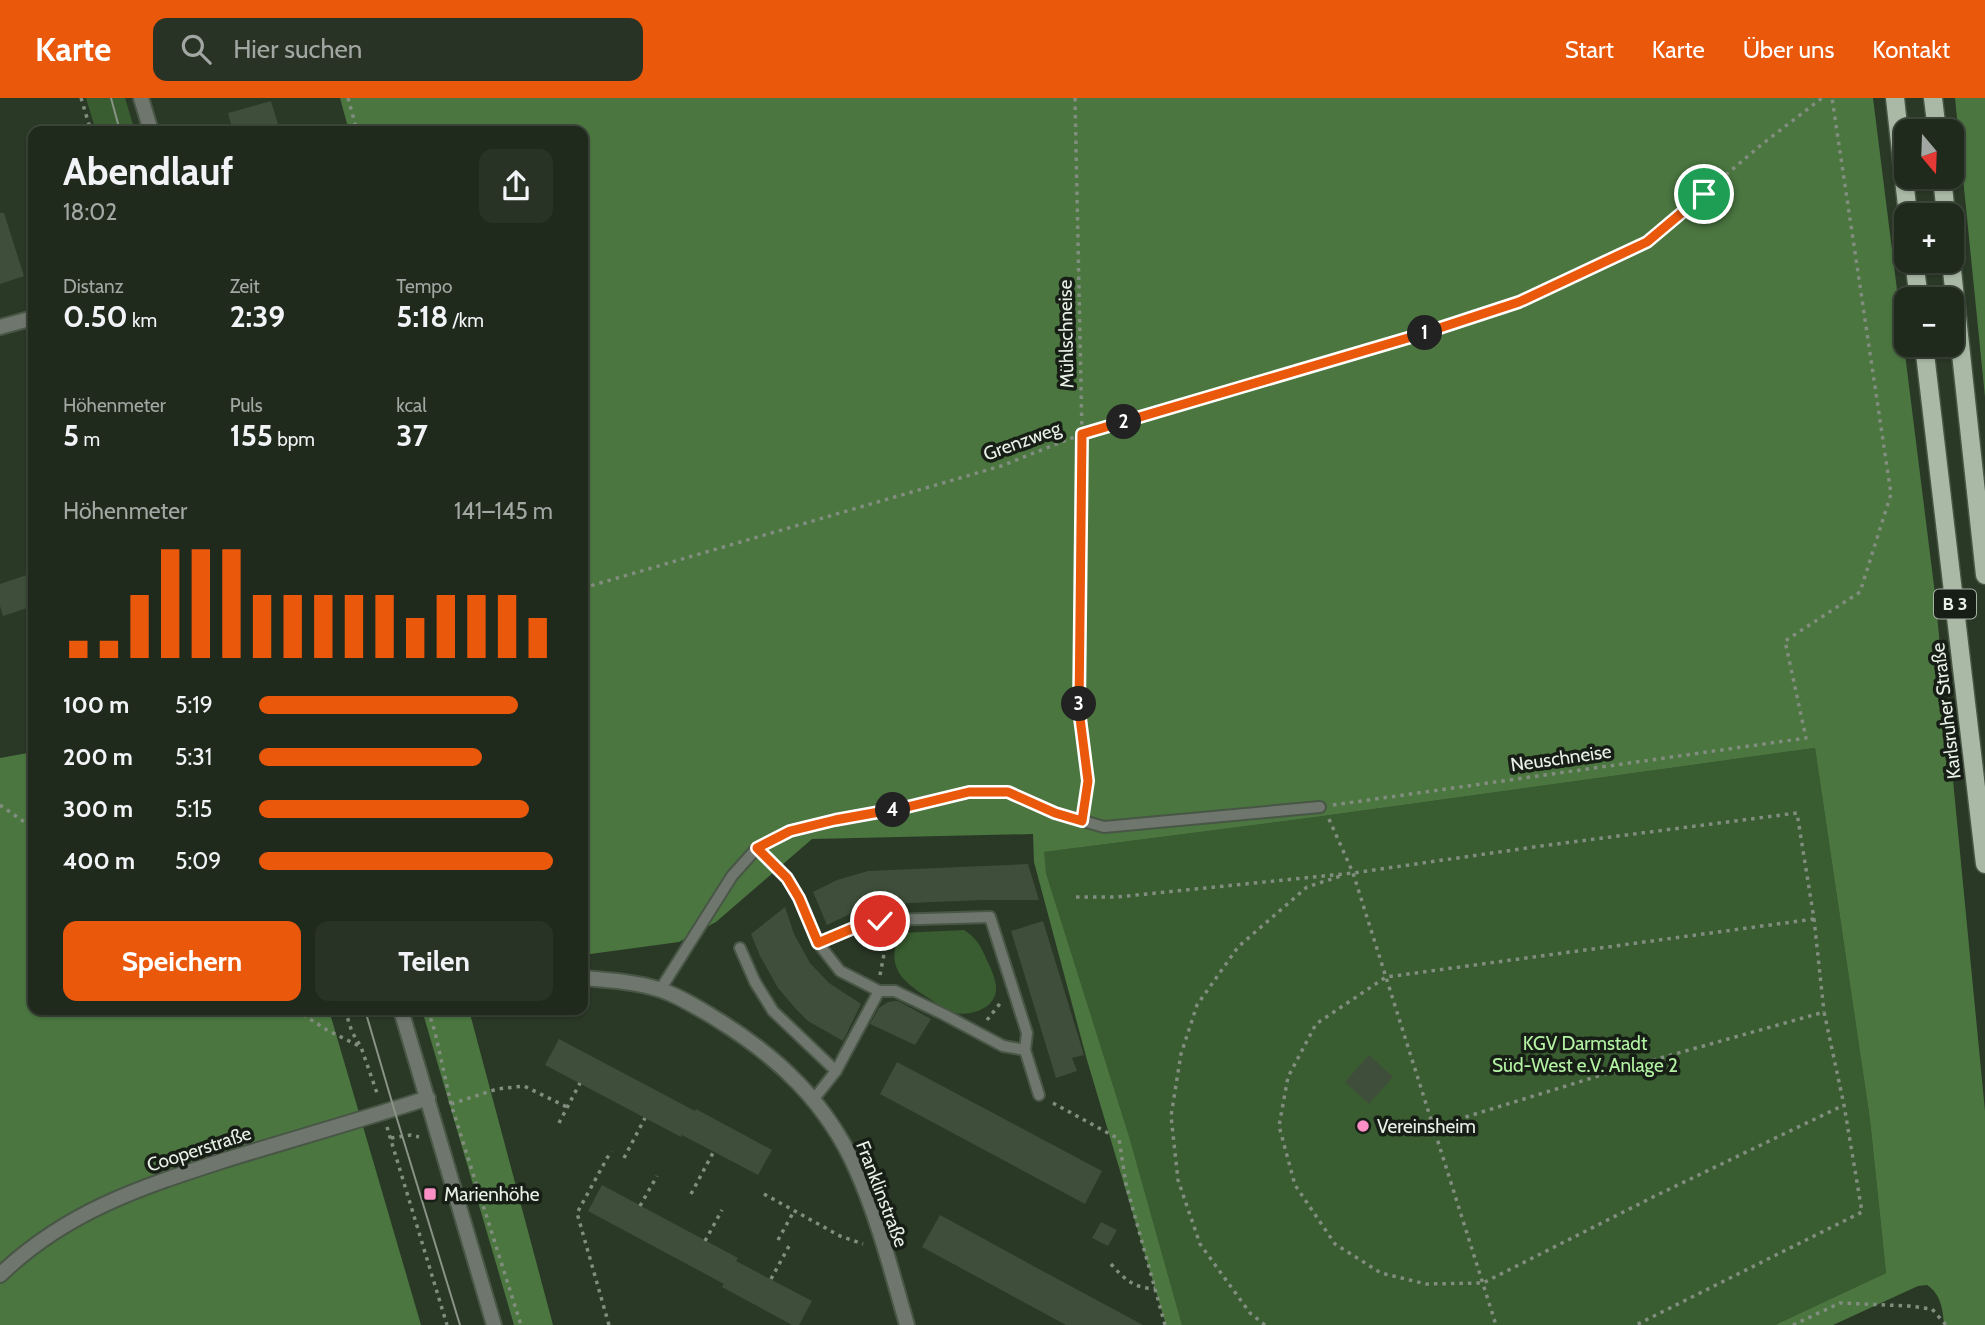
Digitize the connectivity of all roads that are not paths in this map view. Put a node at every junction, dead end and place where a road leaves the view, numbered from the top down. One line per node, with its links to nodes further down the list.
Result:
1 (141, 98): 5 (street)
2 (1895, 98): 6 (main road)
3 (1933, 98): 4 (main road)
4 (1936, 119)
5 (149, 126)
6 (1908, 203)
7 (1952, 273): 11 (main road, B 3)
8 (28, 319): 9 (street)
9 (0, 327)
10 (1925, 357): 13 (main road, Karlsruher Straße / B 3)
11 (1985, 575)
12 (1320, 807): 16 (lane)
13 (1985, 863)
14 (740, 948): 20 (lane)
15 (588, 978): 16 (street, Franklinstraße)
16 (660, 990): 23 (street, Franklinstraße)
17 (879, 991): 19 (lane); 19 (lane); 20 (lane)
18 (403, 1015): 22 (street)
19 (1025, 1050): 21 (lane)
20 (836, 1071): 23 (lane)
21 (1039, 1095)
22 (428, 1098): 24 (street, Cooperstraße); 25 (street)
23 (813, 1100): 26 (street, Franklinstraße)
24 (0, 1275)
25 (494, 1325)
26 (907, 1325)

